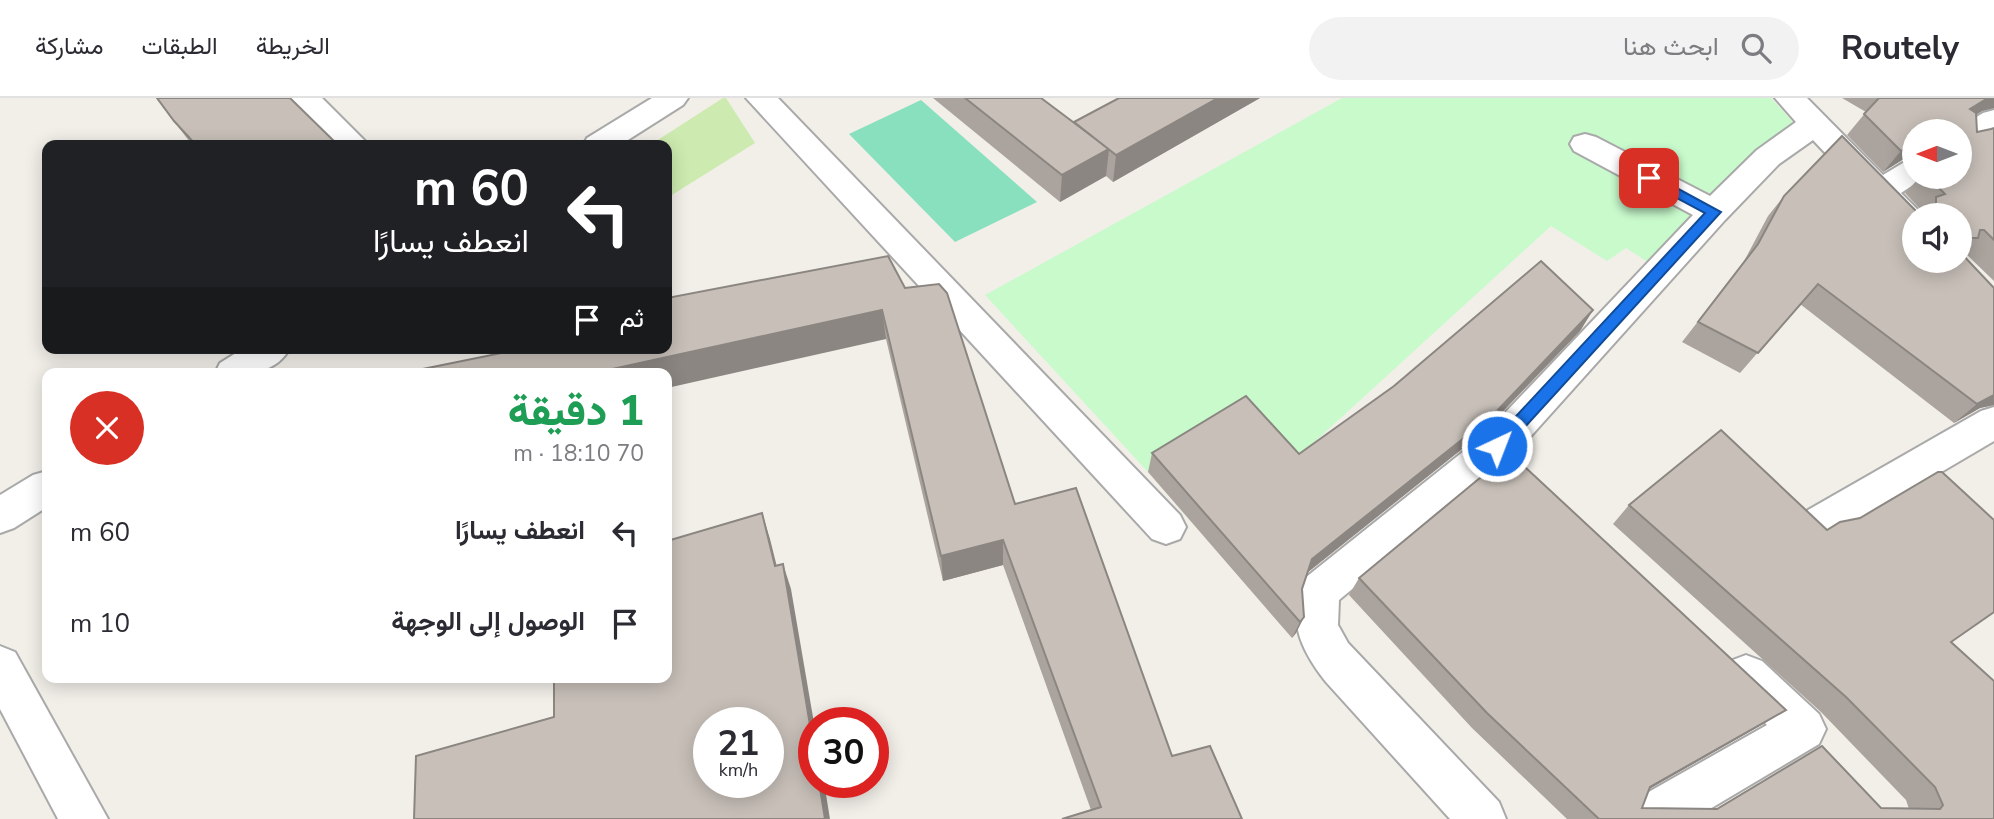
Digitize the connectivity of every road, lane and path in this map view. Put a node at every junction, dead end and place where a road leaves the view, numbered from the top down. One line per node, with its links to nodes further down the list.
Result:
1 (304, 98): 7 (street)
2 (673, 98): 8 (street)
3 (761, 98): 22 (street)
4 (1802, 111): 11 (street); 12 (street)
5 (1994, 120): 6 (street)
6 (1972, 134)
7 (349, 140)
8 (611, 140)
9 (1585, 144): 12 (street)
10 (1902, 177): 11 (street)
11 (1880, 191): 13 (street)
12 (1714, 212): 17 (street)
13 (1902, 214)
14 (263, 354): 15 (street)
15 (241, 368)
16 (1994, 422): 21 (street)
17 (1497, 446): 18 (street); 26 (street)
18 (1528, 475)
19 (42, 490): 20 (street)
20 (0, 516)
21 (1822, 522)
22 (1166, 527)
23 (1722, 654): 27 (street)
24 (0, 666): 25 (street)
25 (84, 819)
26 (1482, 819)
27 (1648, 819)

